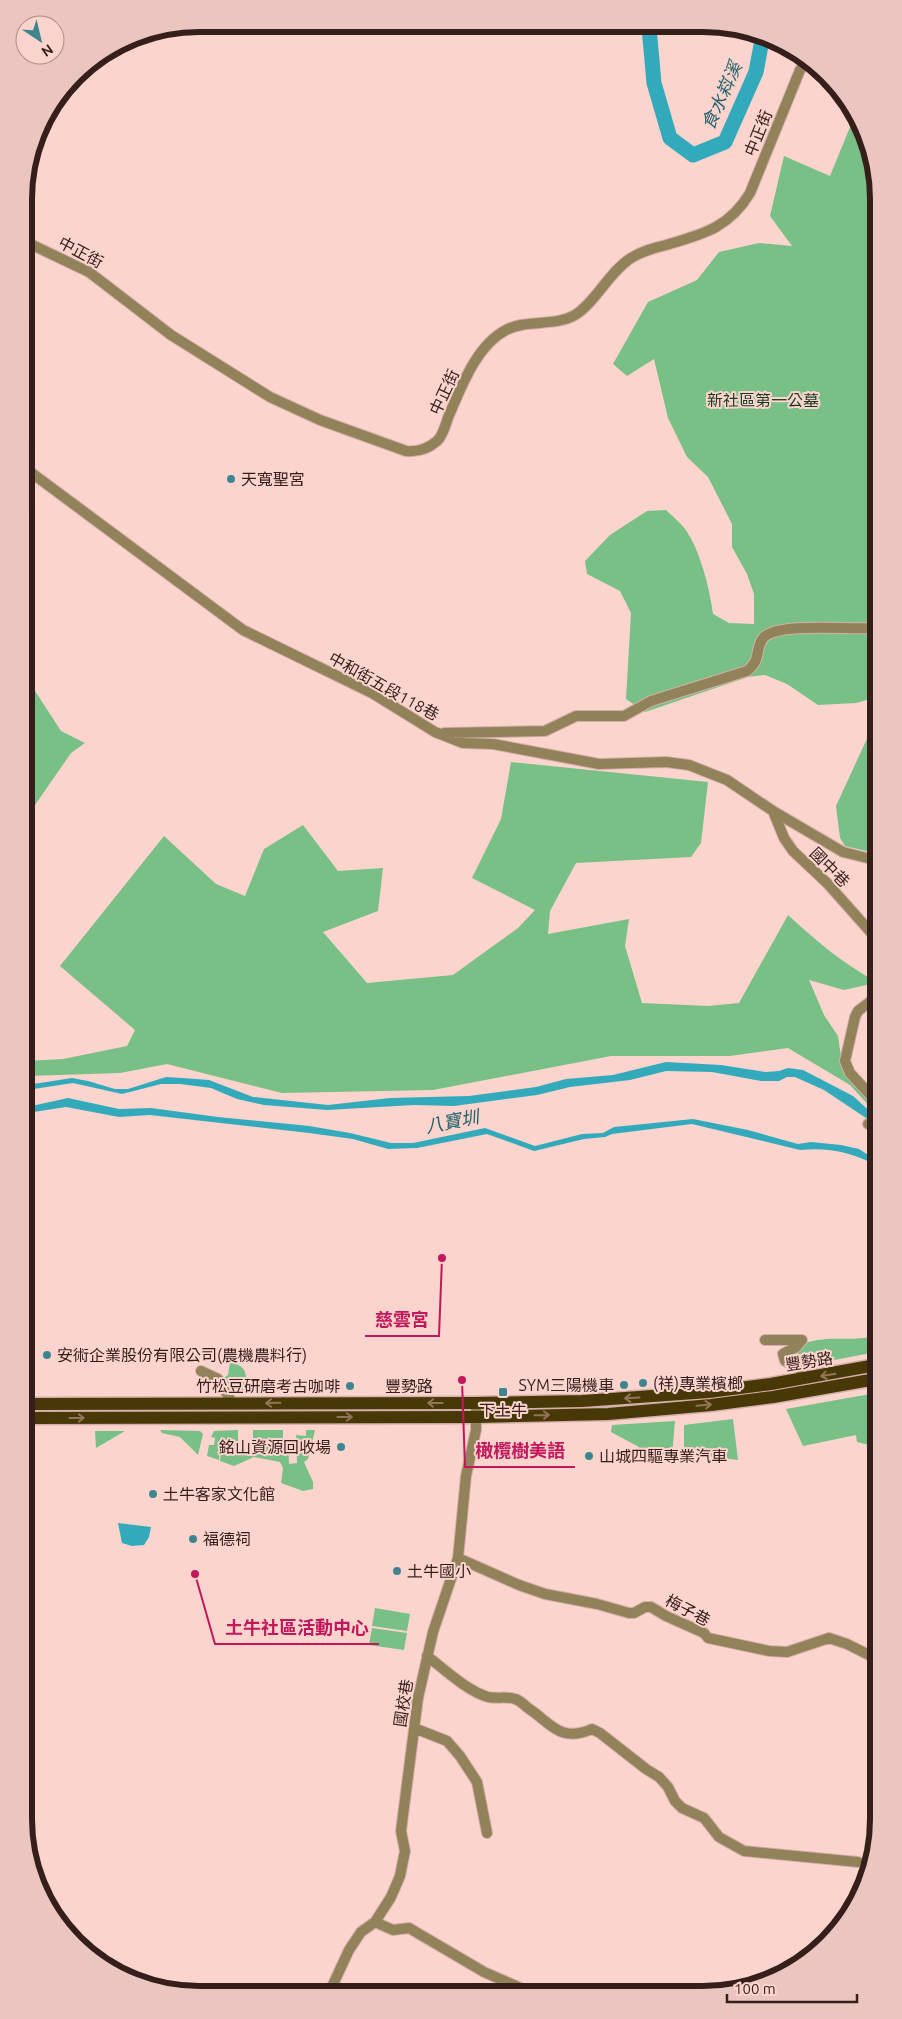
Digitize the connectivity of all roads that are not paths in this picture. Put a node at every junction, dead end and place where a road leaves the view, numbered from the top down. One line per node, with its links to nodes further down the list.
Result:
1 (803, 66): 2 (street, 中正街)
2 (33, 245)
3 (33, 474): 5 (street, 中和街五段118巷)
4 (870, 628): 5 (street)
5 (436, 732): 6 (street, 中和街五段118巷)
6 (773, 811): 7 (street, 中和街五段118巷); 8 (street, 國中巷)
7 (870, 859)
8 (870, 931)
9 (870, 1002): 10 (street)
10 (869, 1094)
11 (765, 1340): 13 (street)
12 (869, 1366): 16 (main road, 豐勢路, one-way to 16)
13 (799, 1369)
14 (201, 1371): 18 (street)
15 (869, 1380): 19 (main road, 豐勢路, one-way to 15)
16 (476, 1403): 18 (main road, 豐勢路, one-way to 18); 19 (street, 國校巷)
17 (32, 1404): 18 (main road, 豐勢路)
18 (233, 1404)
19 (476, 1417): 20 (main road, 豐勢路, one-way to 19); 21 (street, 國校巷)
20 (32, 1418)
21 (458, 1558): 22 (street, 梅子巷); 23 (street, 國校巷)
22 (869, 1655)
23 (427, 1656): 24 (street, 國校巷); 26 (street)
24 (414, 1728): 25 (street); 27 (street, 國校巷)
25 (487, 1833)
26 (858, 1862)
27 (375, 1922): 28 (street, 國校巷); 29 (street)
28 (333, 1986)
29 (516, 1986)

